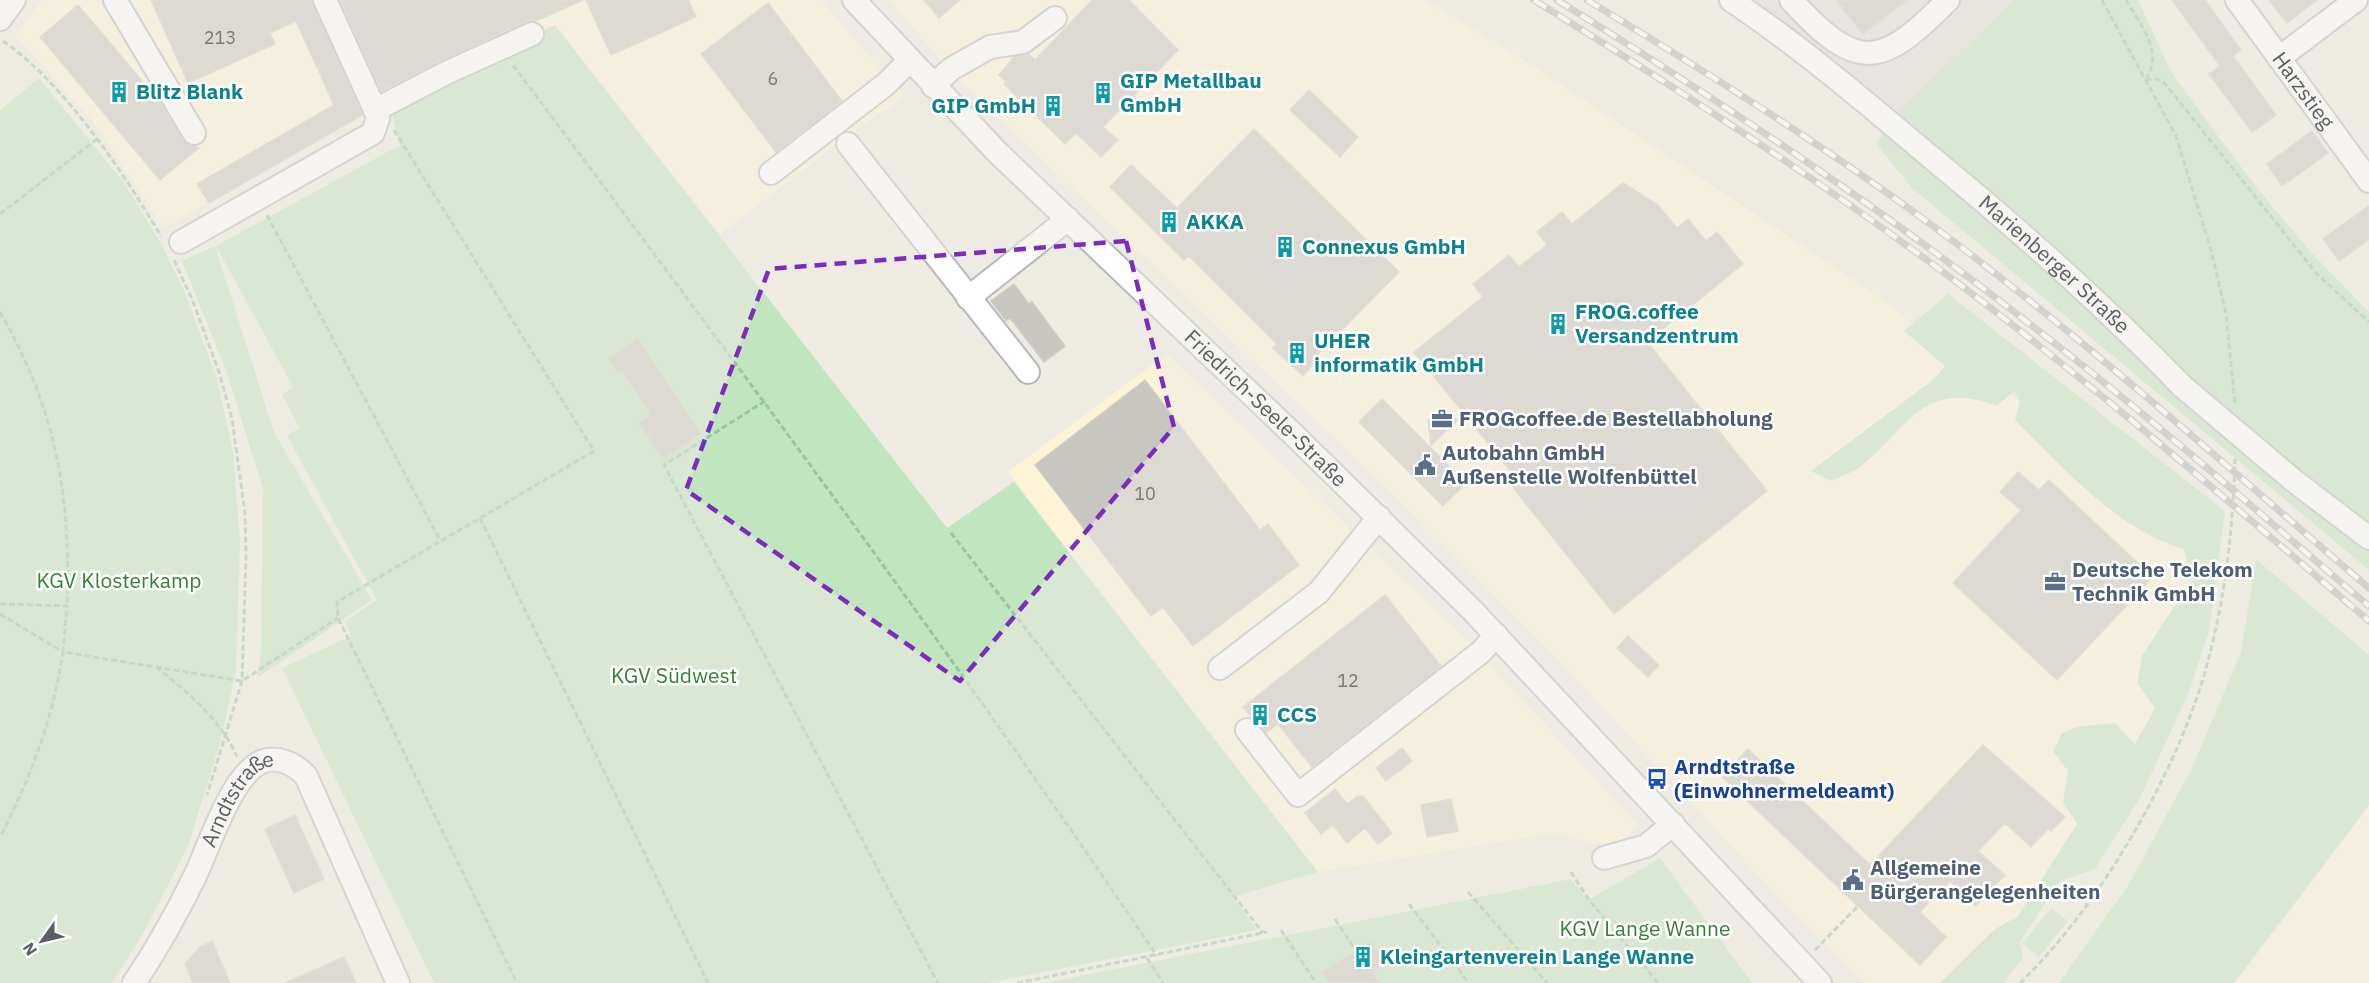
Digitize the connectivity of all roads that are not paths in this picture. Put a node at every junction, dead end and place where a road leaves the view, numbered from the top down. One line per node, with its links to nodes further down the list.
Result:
1 (14, 0): 11 (street)
2 (115, 0): 17 (street)
3 (325, 0): 16 (street)
4 (854, 0): 14 (street, Friedrich-Seele-Straße)
5 (1791, 0): 6 (street)
6 (1948, 0)
7 (2237, 0): 13 (street, Harzstieg)
8 (2356, 0): 13 (street)
9 (1736, 1): 26 (street, Marienberger Straße, bridge)
10 (1055, 18): 15 (street)
11 (1, 30)
12 (532, 34): 16 (street)
13 (2279, 58): 20 (street, Harzstieg)
14 (909, 61): 15 (street, Friedrich-Seele-Straße); 19 (street)
15 (933, 86): 21 (street, Friedrich-Seele-Straße)
16 (377, 114): 22 (street)
17 (194, 133)
18 (848, 144): 23 (street)
19 (771, 173)
20 (2369, 181)
21 (1068, 219): 23 (street); 25 (street, Friedrich-Seele-Straße)
22 (172, 246)
23 (968, 298): 24 (street)
24 (1028, 372)
25 (1379, 517): 27 (street, Friedrich-Seele-Straße); 28 (street)
26 (2369, 538)
27 (1496, 635): 29 (street); 30 (street, Friedrich-Seele-Straße)
28 (1220, 668)
29 (1247, 729)
30 (1673, 824): 31 (street); 34 (street, Friedrich-Seele-Straße)
31 (1604, 858)
32 (134, 983): 33 (street, Arndtstraße)
33 (398, 983)
34 (1820, 983)

